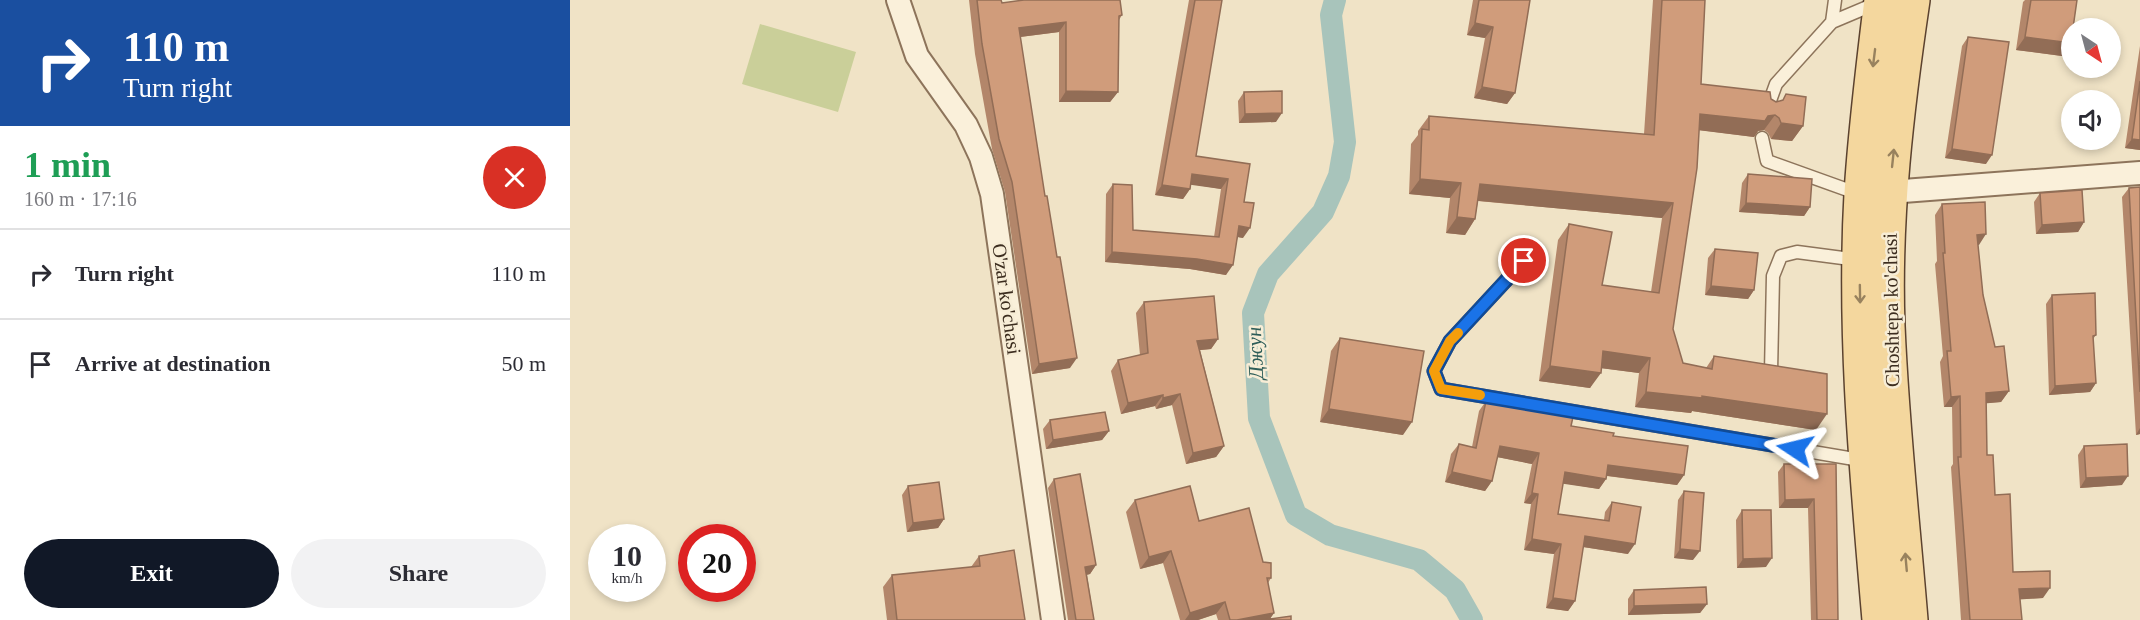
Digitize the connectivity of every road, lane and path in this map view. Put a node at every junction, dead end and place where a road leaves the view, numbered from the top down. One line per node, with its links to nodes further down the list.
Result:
1 (898, 0): 13 (street, O'zar ko'chasi)
2 (1835, 0): 4 (lane)
3 (1892, 0): 4 (lane); 8 (main road, Choshtepa ko'chasi)
4 (1832, 22): 5 (lane)
5 (1767, 108)
6 (1762, 138): 8 (lane)
7 (2140, 173): 8 (street)
8 (1876, 193): 9 (main road, Choshtepa ko'chasi); 15 (main road, Choshtepa ko'chasi, one-way to 8)
9 (1860, 260): 11 (lane); 12 (main road, Choshtepa ko'chasi, one-way to 12)
10 (1524, 261): 12 (lane)
11 (1771, 372)
12 (1866, 461): 14 (main road, Choshtepa ko'chasi)
13 (1053, 620)
14 (1879, 620)
15 (1911, 620)

